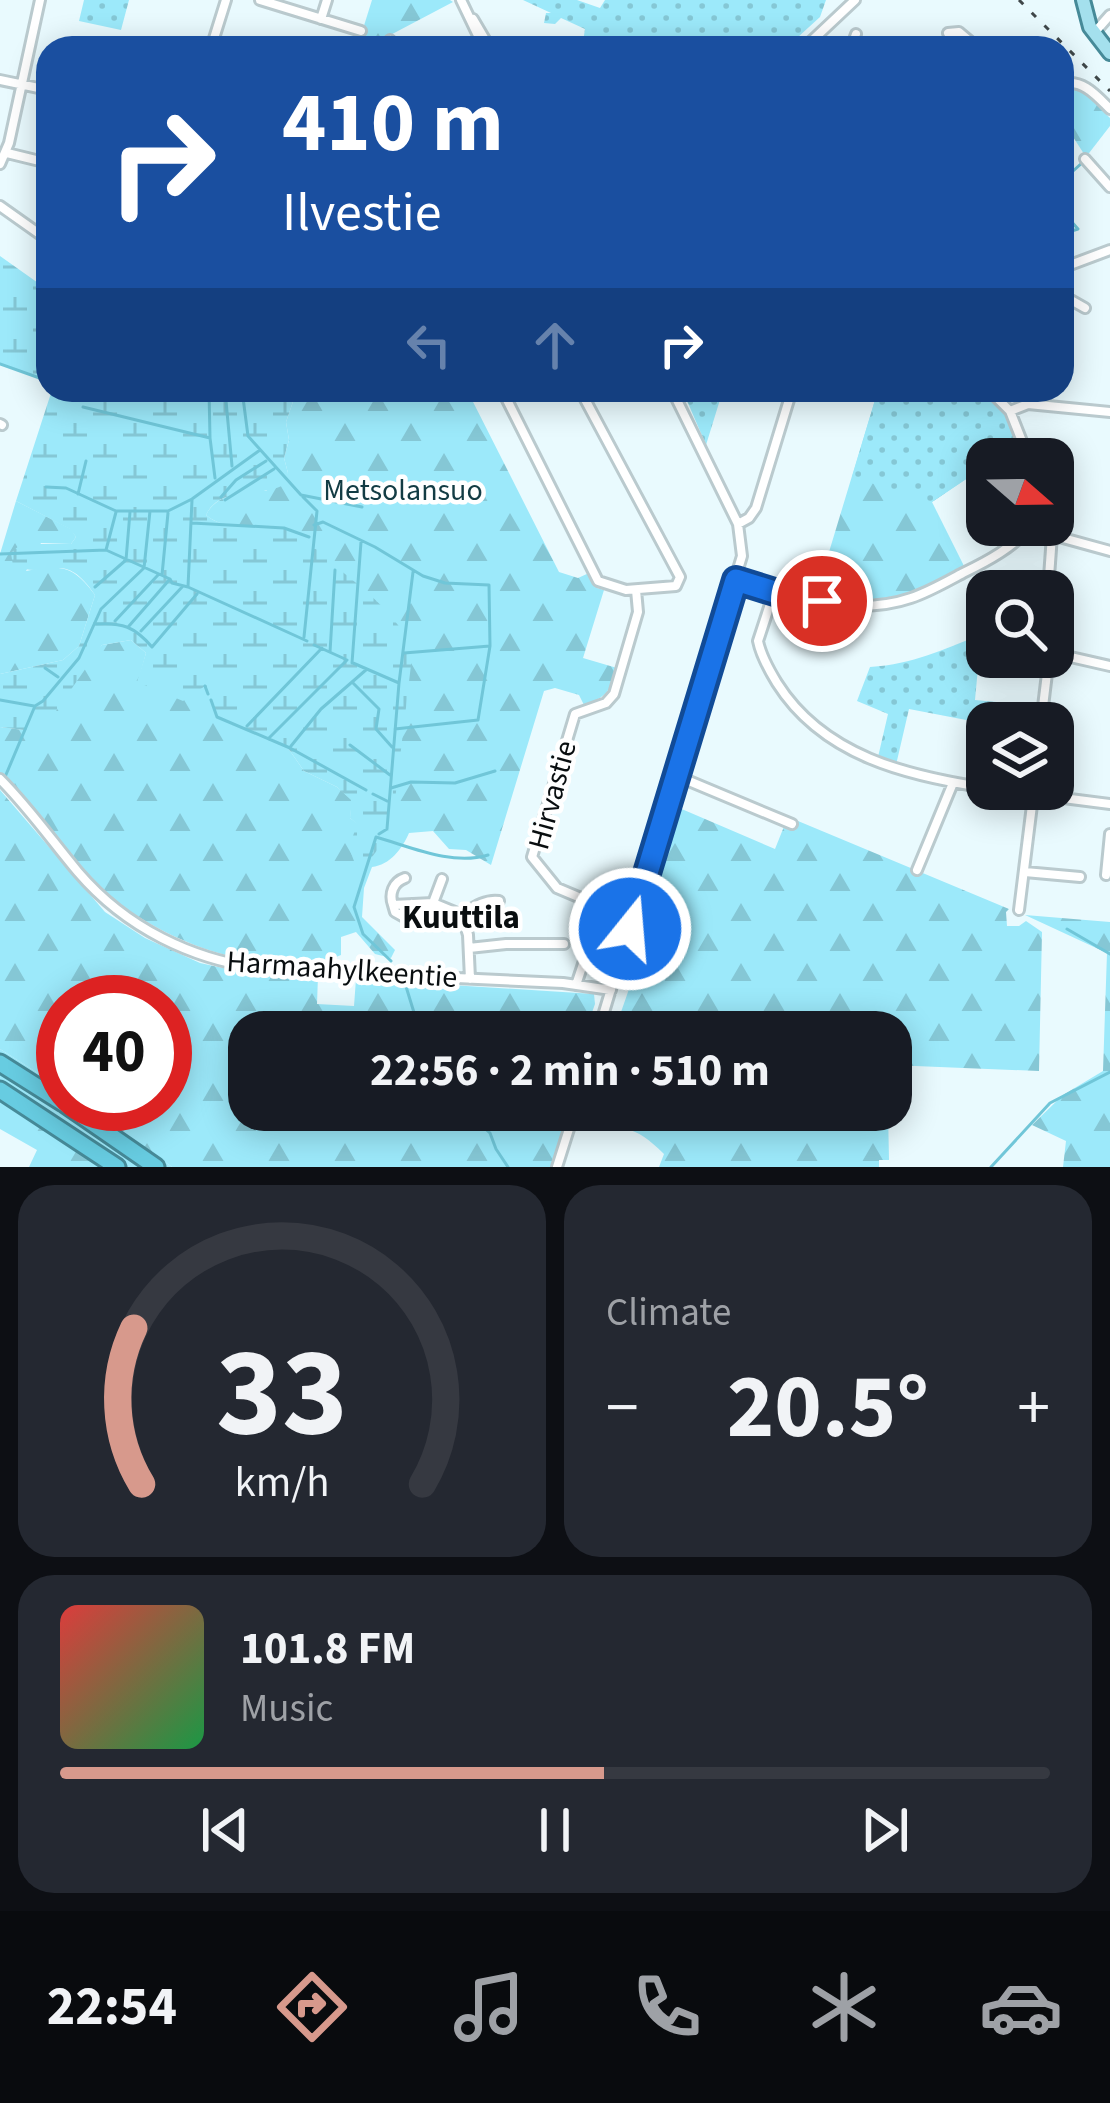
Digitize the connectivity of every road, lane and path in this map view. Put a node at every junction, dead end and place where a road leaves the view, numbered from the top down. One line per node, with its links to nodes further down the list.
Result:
1 (40, 0): 18 (street)
2 (226, 0): 12 (street)
3 (260, 0): 9 (street)
4 (326, 0): 9 (street)
5 (461, 0): 13 (street)
6 (1083, 0): 11 (main road)
7 (849, 6): 14 (street)
8 (1110, 15): 11 (street)
9 (321, 19): 10 (street)
10 (361, 31)
11 (1094, 33): 15 (main road)
12 (215, 36)
13 (480, 36)
14 (817, 36)
15 (1110, 53)
16 (0, 80): 18 (street)
17 (1074, 82): 20 (street)
18 (22, 86): 19 (street); 21 (street)
19 (36, 89)
20 (1110, 109)
21 (7, 153): 23 (street); 24 (street)
22 (1085, 159): 25 (street)
23 (36, 160)
24 (0, 164)
25 (1110, 187)
26 (0, 206): 27 (street)
27 (36, 232)
28 (1107, 254): 29 (street)
29 (1074, 264)
30 (1074, 302): 31 (street)
31 (1085, 308)
32 (508, 402): 45 (street)
33 (586, 402): 45 (street)
34 (678, 402): 40 (street)
35 (788, 402): 40 (street)
36 (1001, 402): 37 (street)
37 (1010, 411): 38 (street); 39 (street)
38 (1110, 412)
39 (1021, 438)
40 (738, 524): 44 (street)
41 (1074, 541): 43 (street)
42 (1007, 546): 46 (street)
43 (1110, 551)
44 (736, 580): 46 (street); 49 (street)
45 (635, 590): 71 (street, Hirvastie)
46 (774, 592): 51 (street)
47 (1074, 659): 48 (street)
48 (1110, 666)
49 (677, 776): 56 (street); 72 (street)
50 (0, 779): 70 (street, Harmaahylkeentie)
51 (953, 783): 52 (street); 58 (street)
52 (966, 785)
53 (1074, 798): 54 (street)
54 (1110, 804)
55 (1031, 810): 59 (street)
56 (792, 824)
57 (1110, 834): 60 (street)
58 (917, 870)
59 (1025, 872): 61 (street); 66 (street)
60 (1106, 875)
61 (1080, 877)
62 (404, 878): 65 (street)
63 (442, 879): 65 (street)
64 (499, 901): 67 (street)
65 (433, 903): 67 (street)
66 (1019, 910)
67 (462, 915): 69 (street)
68 (564, 944): 69 (street)
69 (470, 948): 70 (street)
70 (470, 979): 71 (street, Harmaahylkeentie)
71 (576, 985): 72 (street, Harmaahylkeentie)
72 (611, 990): 73 (street)
73 (604, 1011)
74 (0, 1064): 75 (highway)
75 (36, 1086)
76 (0, 1090): 79 (highway)
77 (104, 1131): 80 (highway)
78 (568, 1131): 81 (street)
79 (117, 1167)
80 (156, 1167)
81 (557, 1167)

